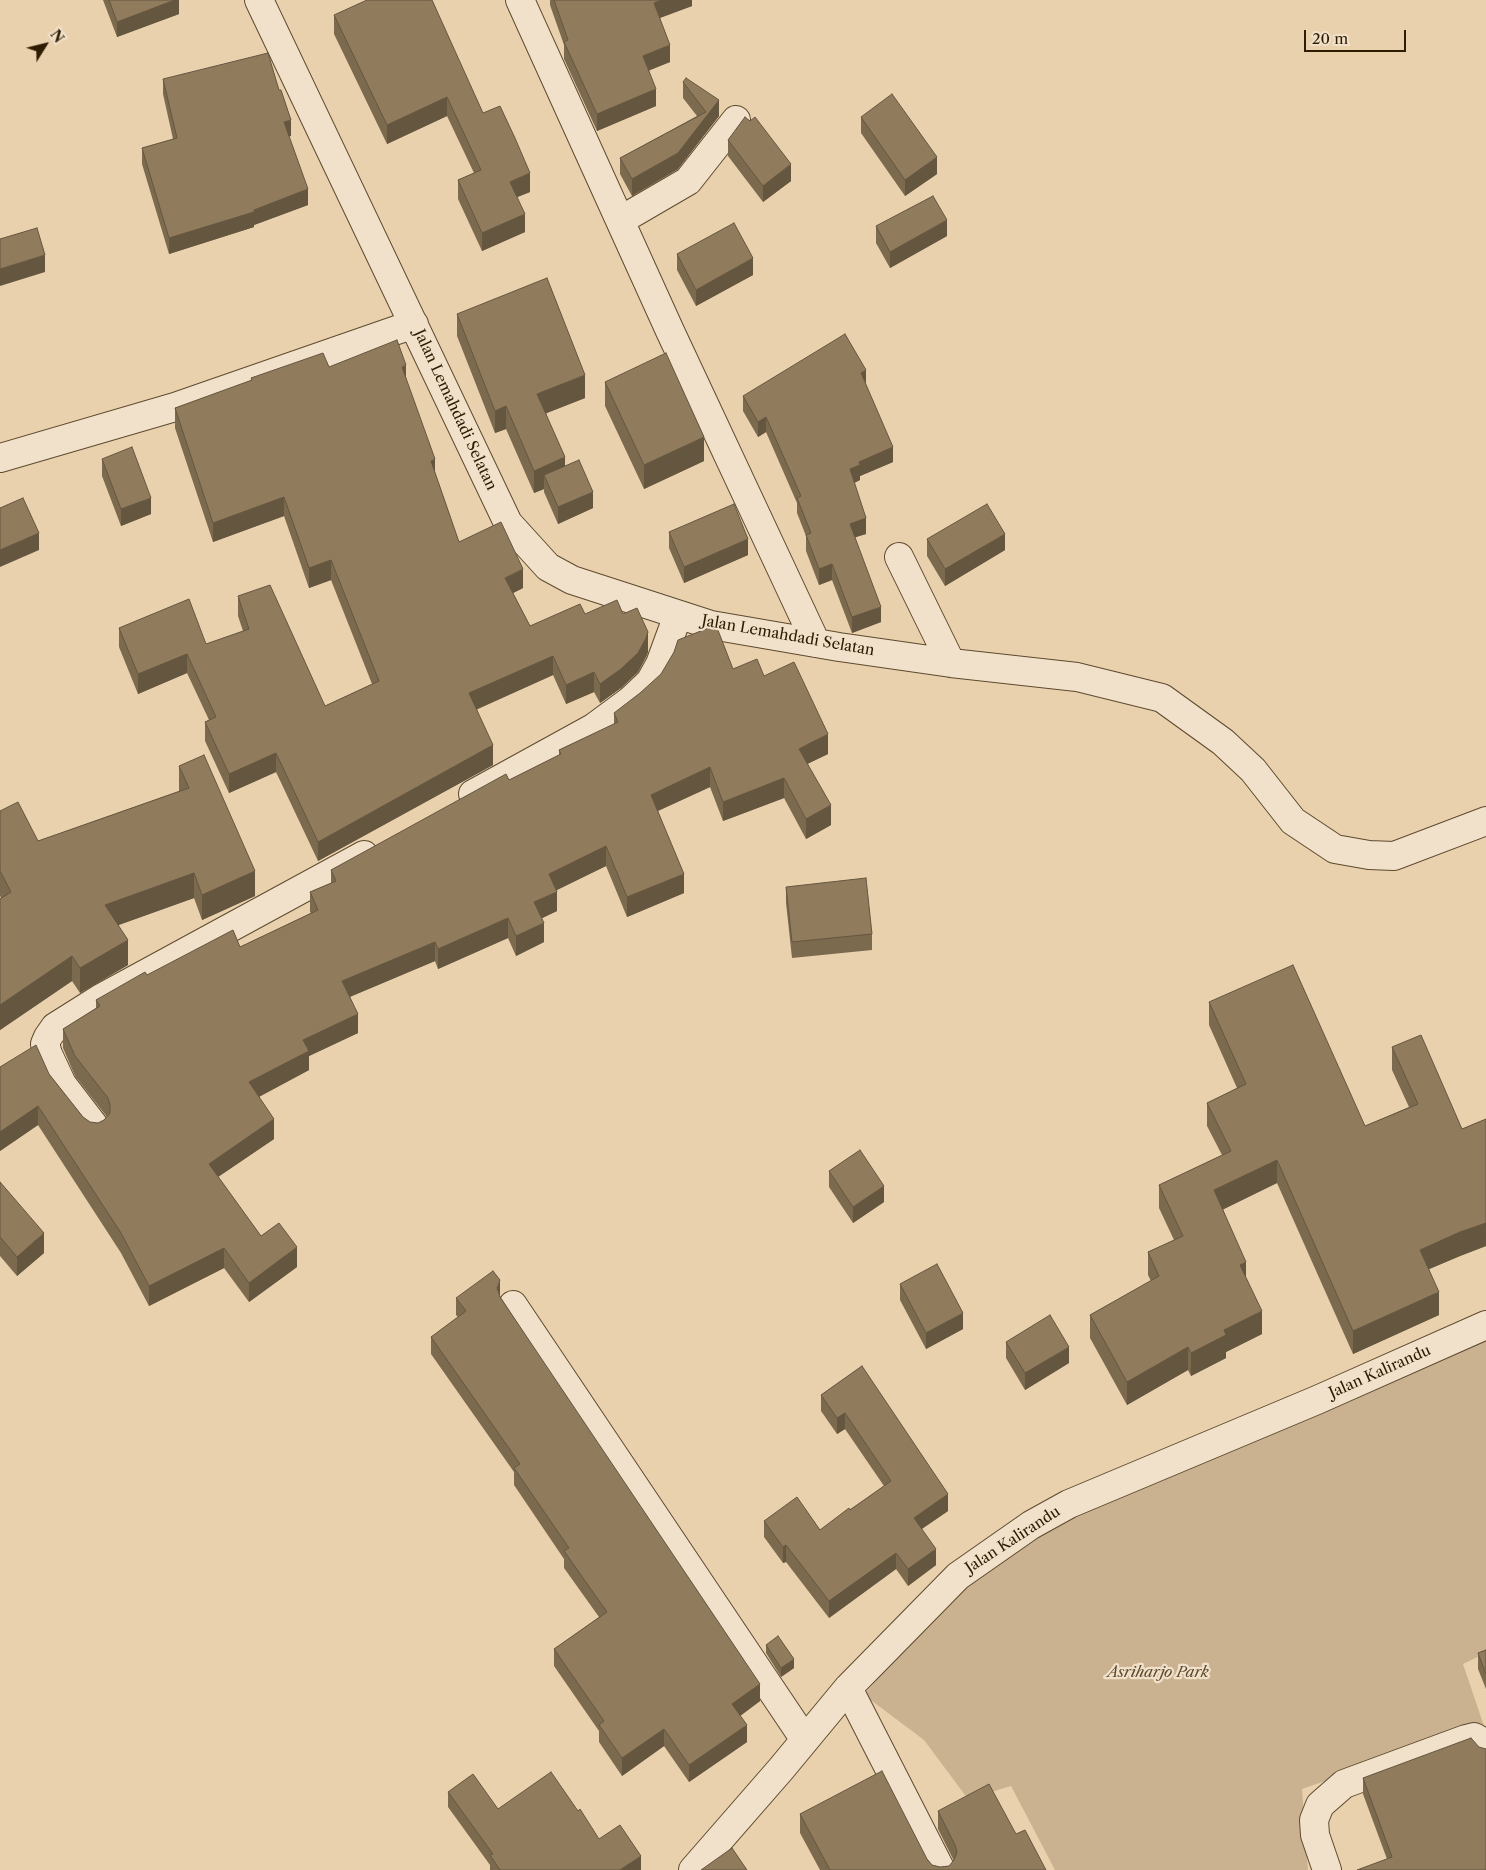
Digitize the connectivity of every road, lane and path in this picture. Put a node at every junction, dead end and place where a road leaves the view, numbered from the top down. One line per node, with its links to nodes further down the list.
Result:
1 (259, 0): 5 (street, Jalan Lemahdadi Selatan)
2 (520, 0): 4 (street)
3 (736, 120): 4 (street)
4 (621, 220): 9 (street)
5 (414, 324): 6 (street); 8 (street, Jalan Lemahdadi Selatan)
6 (0, 458)
7 (899, 557): 10 (street)
8 (678, 615): 9 (street, Jalan Lemahdadi Selatan); 11 (street)
9 (816, 643): 10 (street, Jalan Lemahdadi Selatan)
10 (951, 663): 12 (street, Jalan Lemahdadi Selatan)
11 (454, 805)
12 (1486, 821)
13 (385, 843): 14 (street)
14 (96, 1127)
15 (513, 1305): 18 (street)
16 (1486, 1325): 17 (street, Jalan Kalirandu)
17 (848, 1688): 18 (street, Jalan Kalirandu); 21 (street)
18 (805, 1740): 20 (street, Jalan Kalirandu)
19 (1486, 1749): 22 (street)
20 (694, 1870)
21 (940, 1870)
22 (1327, 1870)

